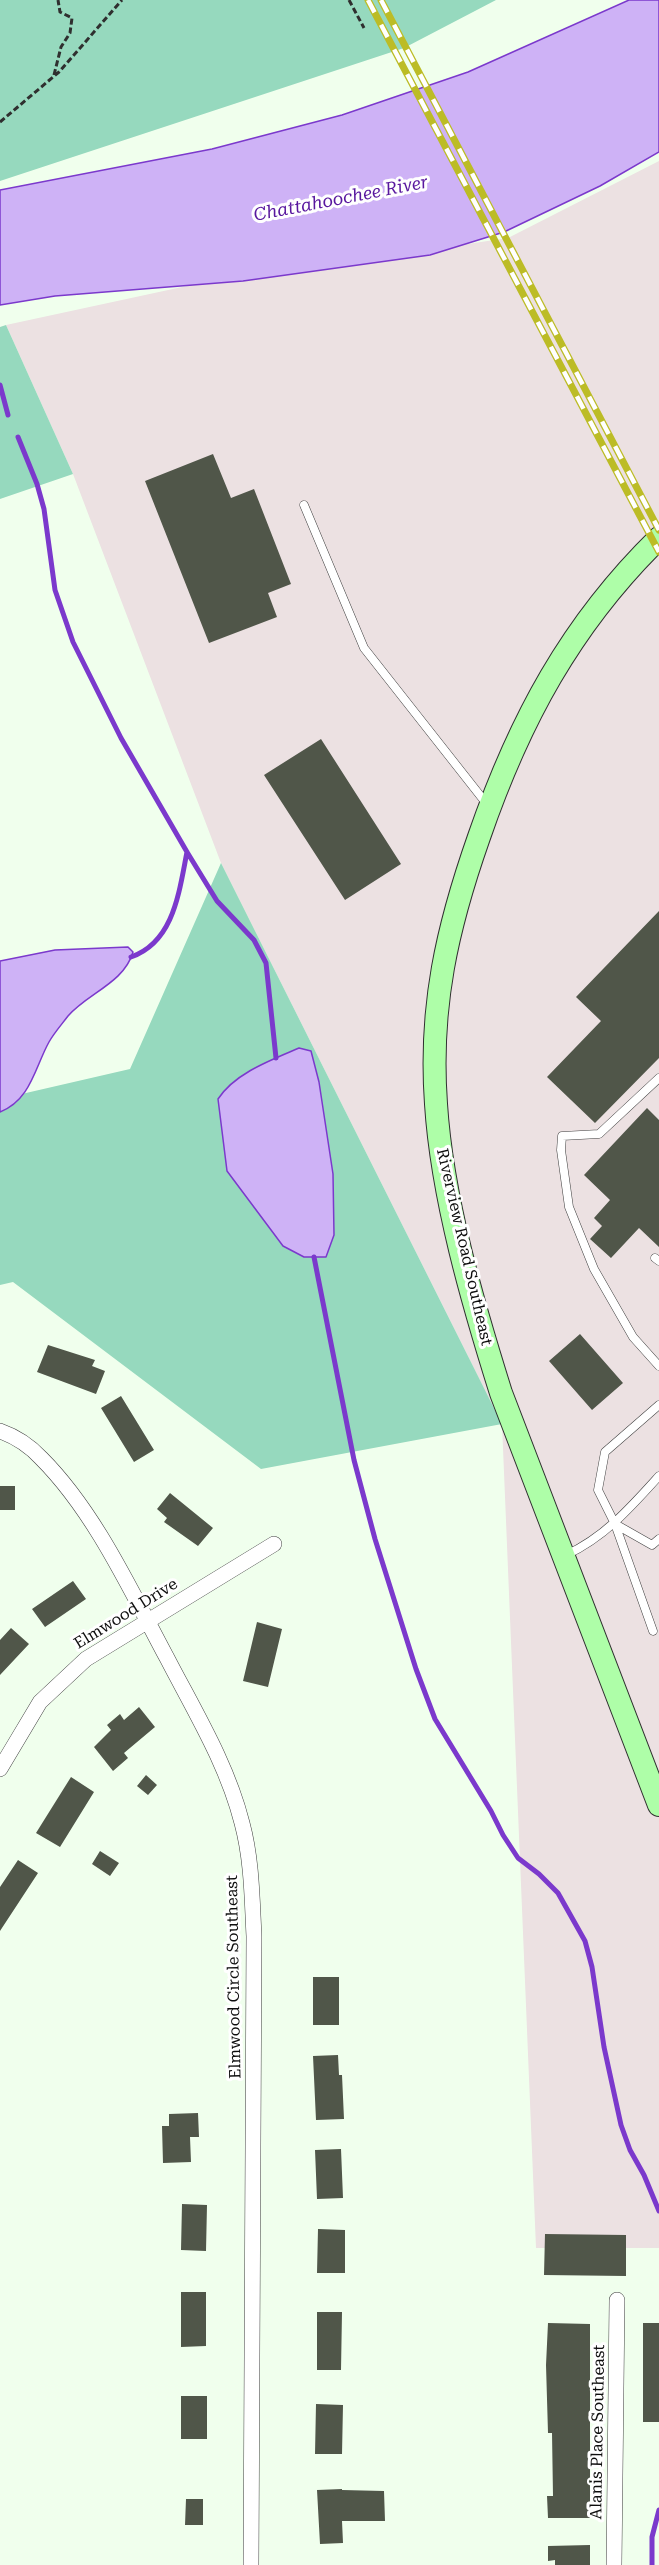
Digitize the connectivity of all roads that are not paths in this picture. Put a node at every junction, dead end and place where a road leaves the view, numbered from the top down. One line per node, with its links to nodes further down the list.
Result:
1 (304, 505): 3 (lane)
2 (659, 538): 3 (street, Riverview Road Southeast)
3 (489, 807): 12 (street, Riverview Road Southeast)
4 (659, 1078): 5 (lane)
5 (659, 1366)
6 (659, 1405): 9 (lane)
7 (0, 1431): 13 (street, Elmwood Circle Southeast)
8 (659, 1476): 9 (lane)
9 (615, 1524): 10 (lane); 12 (lane); 14 (lane)
10 (659, 1539)
11 (274, 1544): 13 (street, Elmwood Drive)
12 (562, 1557): 16 (street, Riverview Road Southeast)
13 (147, 1621): 15 (street, Elmwood Drive); 18 (street, Elmwood Circle Southeast)
14 (652, 1630)
15 (0, 1769)
16 (659, 1805)
17 (617, 2300): 19 (street, Alanis Place Southeast)
18 (251, 2565)
19 (614, 2565)

